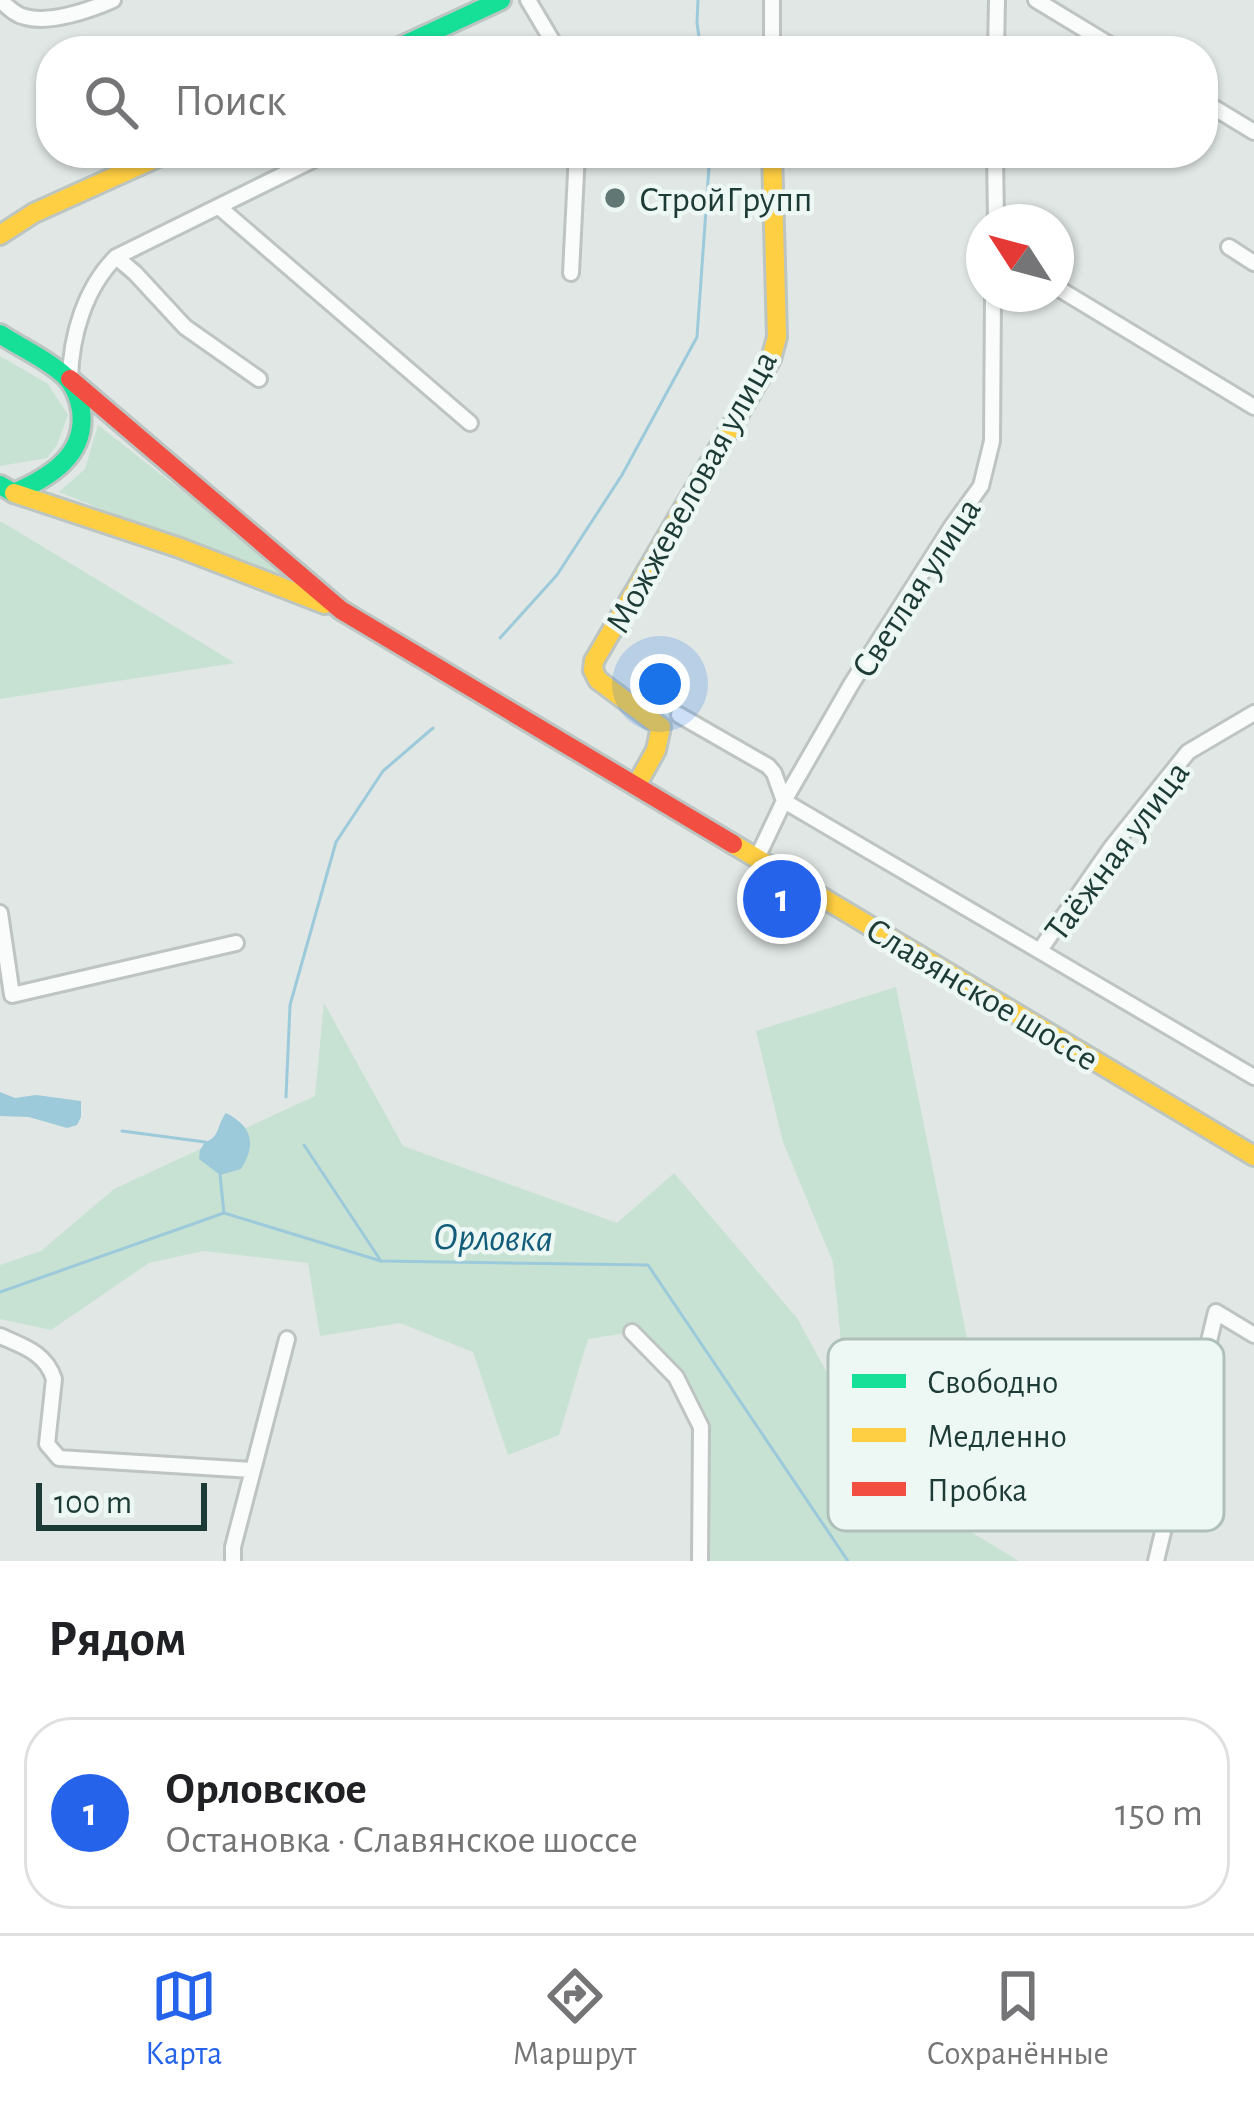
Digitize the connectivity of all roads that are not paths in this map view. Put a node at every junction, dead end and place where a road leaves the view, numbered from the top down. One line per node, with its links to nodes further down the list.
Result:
1 (0, 0): 2 (street)
2 (113, 0)
3 (500, 0): 8 (main road)
4 (528, 0): 9 (street)
5 (772, 0): 10 (street)
6 (997, 0): 11 (street)
7 (1036, 0): 12 (street)
8 (424, 36)
9 (549, 36)
10 (772, 36)
11 (996, 36)
12 (1095, 36)
13 (1218, 110): 14 (street)
14 (1254, 132)
15 (134, 168): 22 (main road)
16 (298, 168): 21 (street)
17 (576, 168): 28 (street)
18 (772, 168): 41 (main road, Можжевеловая улица)
19 (995, 168): 20 (street)
20 (996, 204)
21 (219, 207): 26 (street); 36 (street)
22 (34, 214): 23 (main road); 24 (main road)
23 (0, 221)
24 (0, 235)
25 (1229, 247): 27 (street)
26 (116, 257): 33 (street); 34 (street)
27 (1254, 263)
28 (571, 273)
29 (1074, 298): 35 (street)
30 (993, 312): 42 (street, Светлая улица)
31 (0, 320): 33 (main road)
32 (0, 334): 33 (main road)
33 (70, 379): 37 (main road); 38 (main road, Славянское шоссе)
34 (259, 379)
35 (1254, 407)
36 (470, 423)
37 (7, 489): 38 (main road, Славянское шоссе)
38 (341, 610): 41 (main road, Славянское шоссе)
39 (1254, 712): 46 (street, Таёжная улица)
40 (679, 715): 42 (street)
41 (637, 786): 43 (main road, Славянское шоссе)
42 (784, 801): 43 (street, Светлая улица); 46 (street)
43 (757, 858): 48 (main road, Славянское шоссе)
44 (0, 913): 45 (street)
45 (236, 943)
46 (1040, 950): 47 (street)
47 (1254, 1077)
48 (1254, 1156)
49 (632, 1332): 57 (street)
50 (1254, 1335): 52 (street)
51 (0, 1336): 54 (street)
52 (1209, 1339)
53 (287, 1340): 54 (street)
54 (252, 1470): 56 (street)
55 (1163, 1531): 58 (street)
56 (233, 1561)
57 (700, 1561)
58 (1156, 1561)

